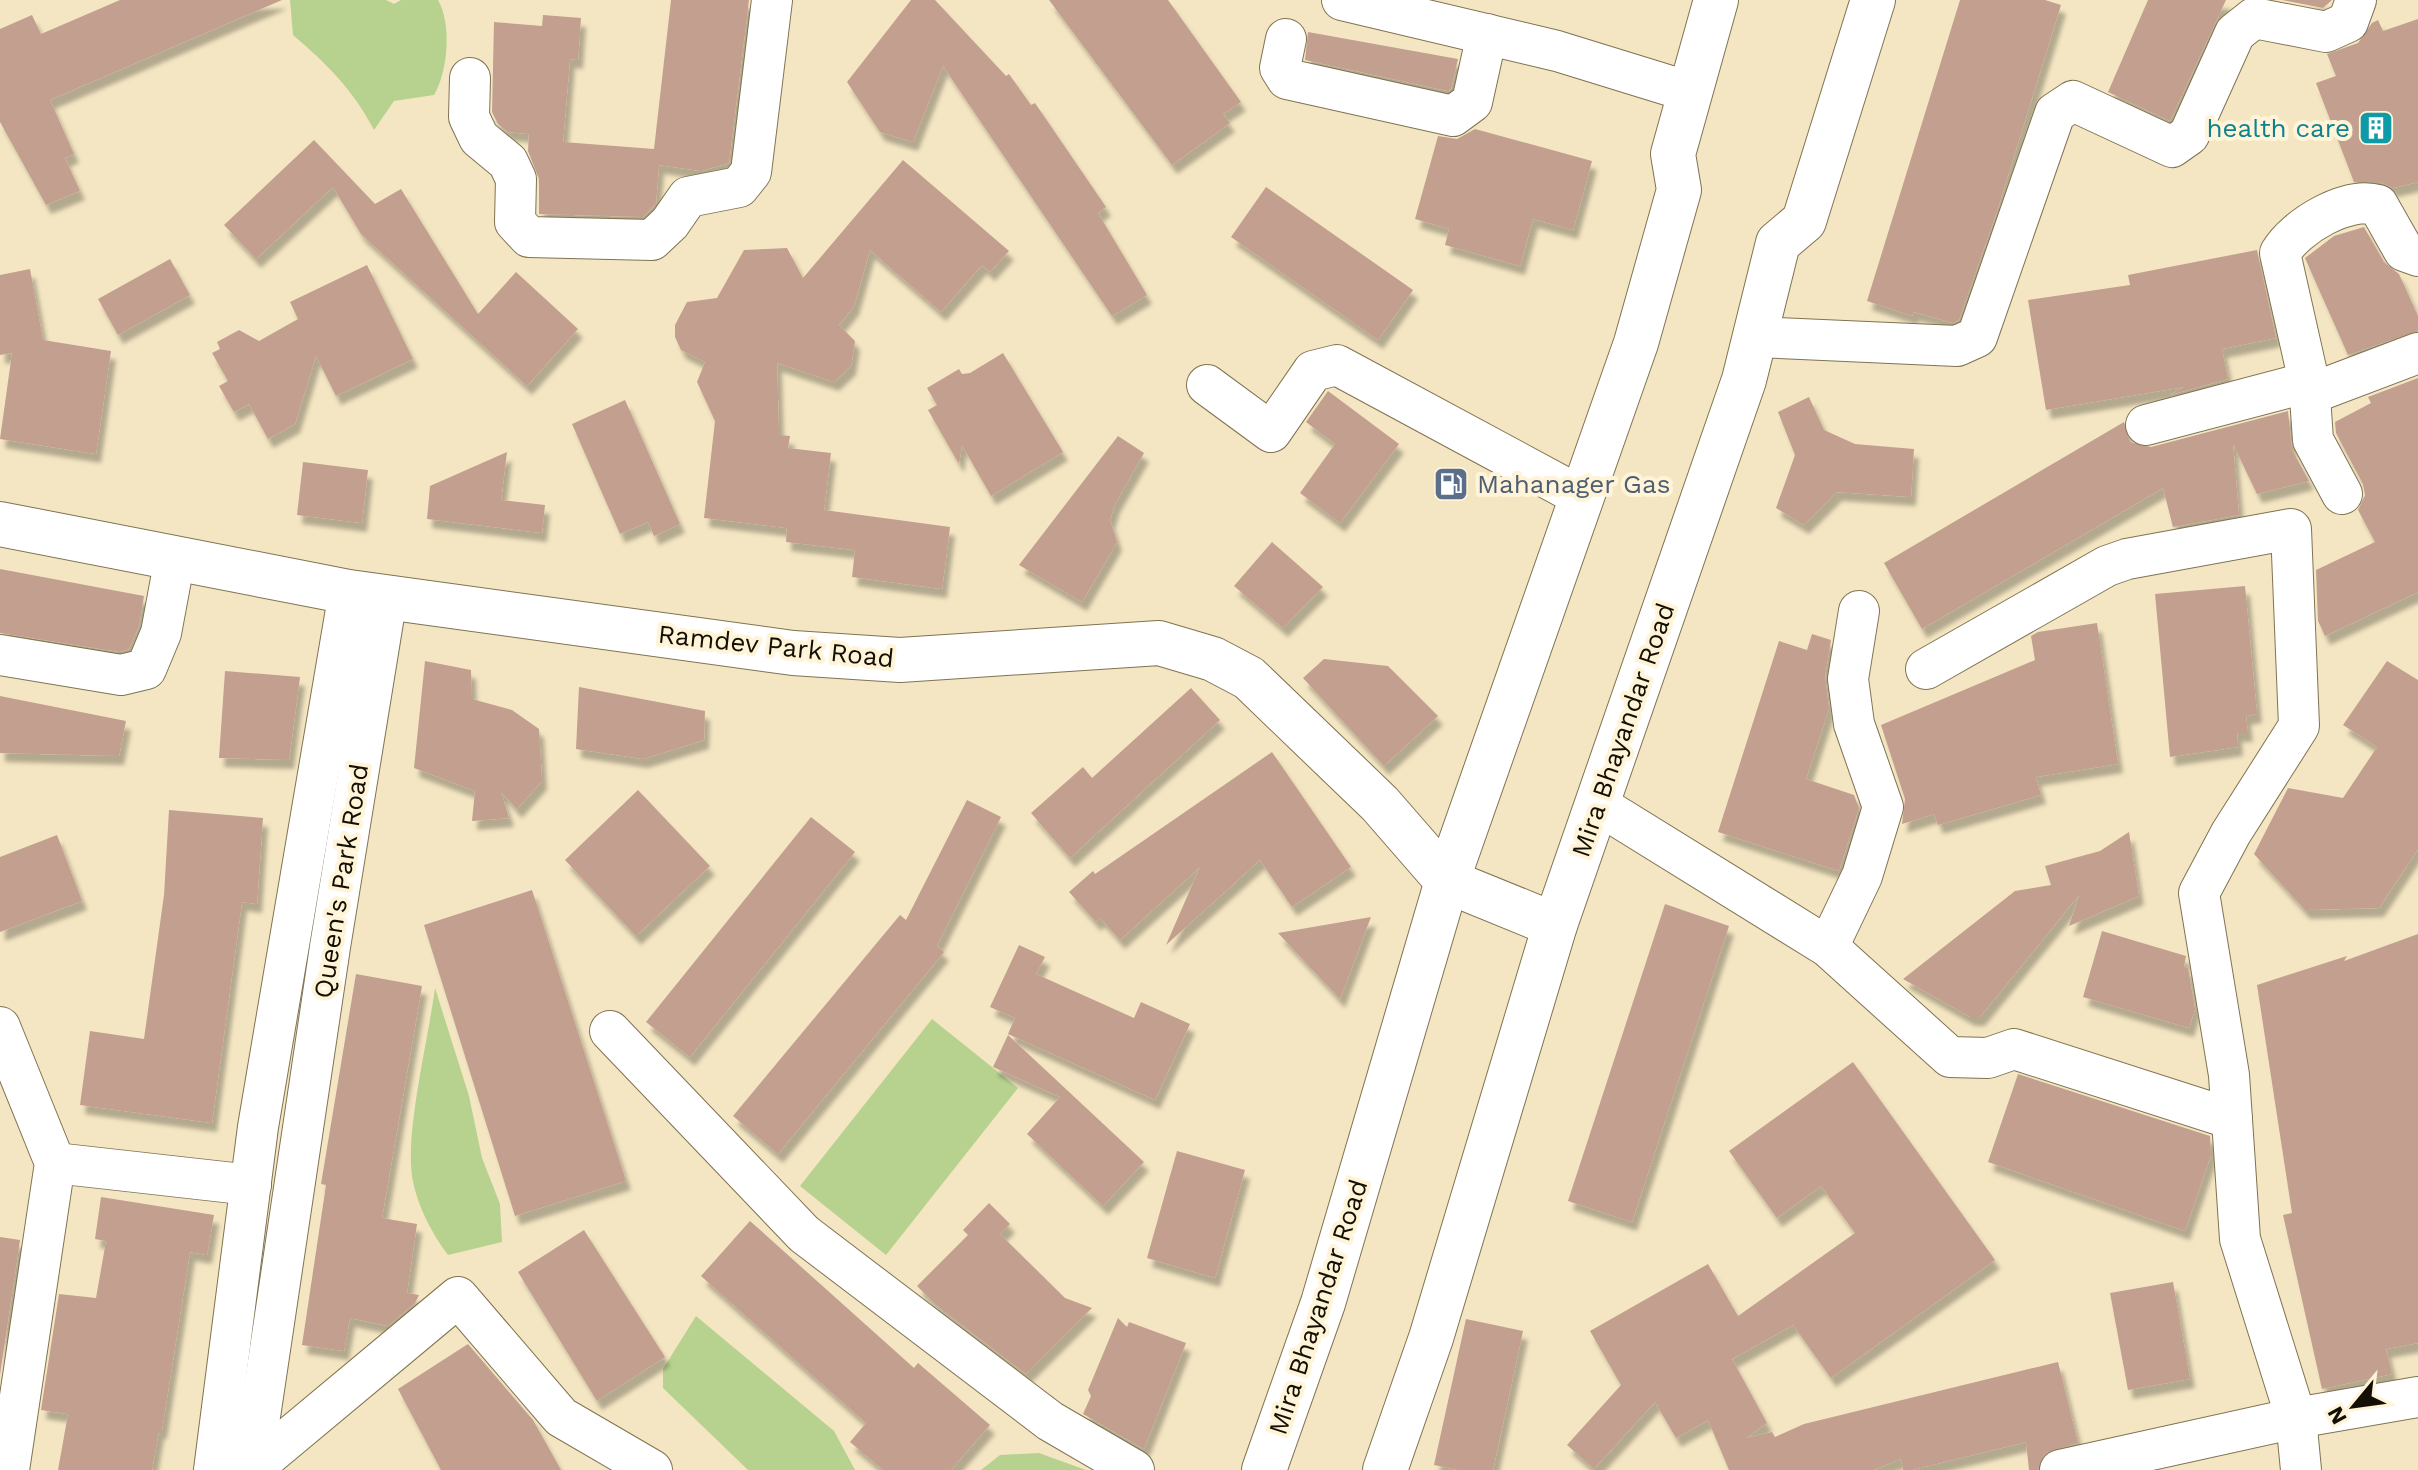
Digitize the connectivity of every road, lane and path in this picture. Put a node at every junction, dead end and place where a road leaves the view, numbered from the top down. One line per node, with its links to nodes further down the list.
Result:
1 (772, 0): 10 (street)
2 (1342, 0): 8 (street)
3 (1716, 0): 11 (main road, Mira Bhayandar Road)
4 (1737, 0): 12 (main road)
5 (1849, 0): 13 (main road, Mira Bhayandar Road)
6 (1873, 0): 13 (main road)
7 (2356, 0): 15 (street)
8 (1487, 34): 9 (street); 11 (street)
9 (1286, 39)
10 (470, 78)
11 (1690, 92): 12 (main road, Mira Bhayandar Road)
12 (1679, 190): 21 (main road, Mira Bhayandar Road)
13 (1778, 243): 15 (main road, Mira Bhayandar Road)
14 (2418, 256): 17 (street)
15 (1757, 337): 28 (main road, Mira Bhayandar Road)
16 (2418, 353): 17 (street)
17 (2309, 382): 19 (street); 20 (street)
18 (1207, 385): 21 (street)
19 (2146, 425)
20 (2342, 494)
21 (1582, 497): 29 (main road, Mira Bhayandar Road)
22 (0, 524): 23 (main road, Ramdev Park Road)
23 (175, 558): 24 (main road, Ramdev Park Road); 26 (street)
24 (368, 595): 29 (main road, Ramdev Park Road); 36 (street, Queen's Park Road); 37 (street, Queen's Park Road)
25 (1859, 611): 31 (street)
26 (0, 655)
27 (1926, 669): 34 (street)
28 (1597, 804): 30 (main road, Mira Bhayandar Road); 31 (street)
29 (1447, 881): 30 (main road, Ramdev Park Road); 46 (main road, Mira Bhayandar Road)
30 (1555, 925): 40 (main road, Mira Bhayandar Road)
31 (1828, 947): 34 (street)
32 (0, 1027): 35 (street)
33 (610, 1031): 45 (street)
34 (2232, 1119): 39 (street)
35 (55, 1163): 37 (street); 42 (street)
36 (297, 1165): 37 (street); 41 (street, Queen's Park Road)
37 (252, 1172): 43 (street, Queen's Park Road)
38 (2418, 1397): 39 (street)
39 (2296, 1418): 47 (street); 48 (street)
40 (1388, 1468)
41 (252, 1469): 44 (street)
42 (9, 1470)
43 (214, 1470)
44 (652, 1470)
45 (1134, 1470)
46 (1264, 1470)
47 (2060, 1470)
48 (2301, 1470)

